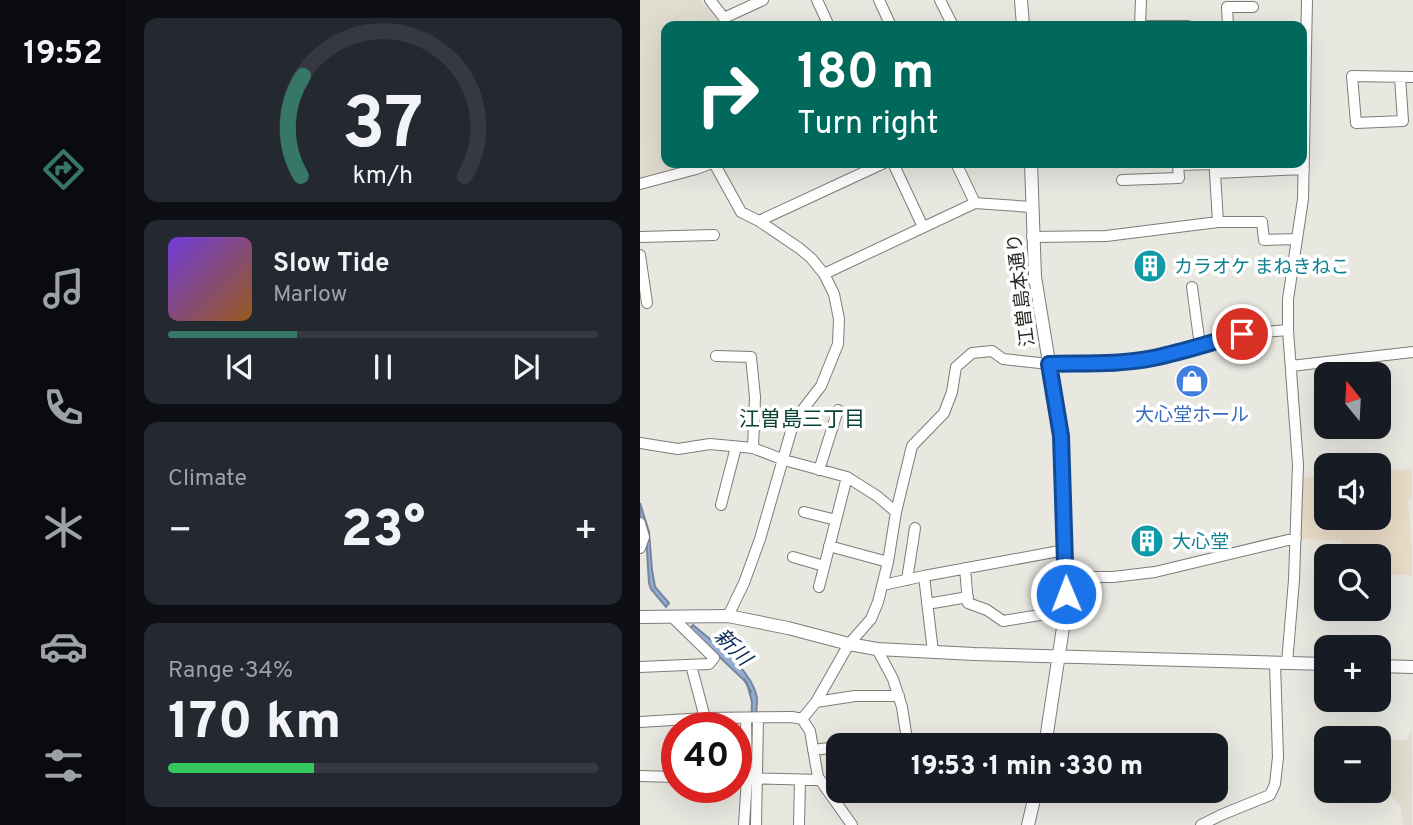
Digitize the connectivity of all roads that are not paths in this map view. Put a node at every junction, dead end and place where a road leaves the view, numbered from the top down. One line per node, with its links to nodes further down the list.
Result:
1 (710, 0): 11 (street)
2 (763, 0): 12 (street)
3 (817, 0): 13 (street)
4 (879, 0): 14 (street)
5 (940, 0): 6 (street); 15 (street)
6 (947, 0)
7 (1021, 0): 16 (street)
8 (1141, 0): 17 (street)
9 (1307, 0): 19 (street)
10 (1253, 6): 18 (street)
11 (724, 21)
12 (727, 21)
13 (827, 21)
14 (889, 21)
15 (950, 21)
16 (1023, 21)
17 (1140, 21)
18 (1228, 21)
19 (1306, 21)
20 (1400, 77): 20 (street); 21 (street)
21 (1412, 77)
22 (699, 168): 33 (street)
23 (716, 168): 36 (street)
24 (873, 168): 36 (street)
25 (895, 168): 38 (street)
26 (958, 168): 34 (street)
27 (1031, 168): 35 (street, 江曽島本通り)
28 (1178, 168): 32 (street)
29 (1215, 168): 31 (street)
30 (1304, 169): 31 (street); 42 (street)
31 (1215, 173): 37 (street)
32 (1122, 180)
33 (640, 184)
34 (975, 204): 35 (street); 38 (street)
35 (1031, 207): 41 (street, 江曽島本通り)
36 (759, 221): 44 (street)
37 (1218, 222): 41 (street); 42 (street)
38 (923, 227): 44 (street)
39 (714, 235): 40 (street)
40 (640, 237)
41 (1032, 237): 51 (street, 江曽島本通り)
42 (1297, 239): 47 (street)
43 (640, 255): 46 (street)
44 (824, 274): 57 (street)
45 (1192, 287): 48 (street)
46 (647, 303)
47 (1288, 330): 48 (street); 52 (street)
48 (1200, 346): 51 (street)
49 (1412, 352): 52 (street)
50 (716, 356): 56 (street)
51 (1049, 364): 62 (street); 69 (street, 江曽島本通り)
52 (1291, 366): 66 (street)
53 (838, 410): 58 (street)
54 (640, 443): 55 (street)
55 (736, 447): 56 (street); 60 (street)
56 (753, 448): 57 (street)
57 (784, 460): 58 (street); 83 (street)
58 (819, 470): 59 (street)
59 (847, 477): 62 (street); 63 (street)
60 (721, 505)
61 (804, 512): 63 (street)
62 (896, 512): 71 (street)
63 (836, 520): 67 (street)
64 (640, 523): 68 (street)
65 (915, 528): 76 (street)
66 (1296, 538): 75 (street); 89 (street)
67 (829, 546): 71 (street); 72 (street)
68 (640, 548)
69 (1065, 550): 73 (street); 75 (street, 江曽島本通り)
70 (793, 557): 72 (street)
71 (888, 562): 77 (street)
72 (824, 566): 78 (street)
73 (965, 568): 74 (street); 79 (street)
74 (924, 576): 76 (street); 80 (street)
75 (1066, 577): 81 (street, 江曽島本通り)
76 (907, 580): 77 (street)
77 (883, 585): 85 (street)
78 (819, 587)
79 (968, 597): 80 (street); 81 (street)
80 (927, 604): 87 (street)
81 (1065, 611): 88 (street, 江曽島本通り)
82 (671, 616): 83 (street); 84 (street); 91 (street)
83 (728, 616): 85 (street)
84 (640, 617)
85 (849, 644): 86 (street); 96 (street)
86 (877, 649): 87 (street); 95 (street)
87 (933, 652): 88 (street)
88 (1059, 656): 89 (street); 103 (street, 江曽島本通り)
89 (1281, 663): 90 (street); 119 (street)
90 (1314, 664)
91 (691, 665): 93 (street); 97 (street)
92 (1391, 666): 94 (street)
93 (640, 667)
94 (1412, 667)
95 (899, 696): 96 (street); 102 (street)
96 (816, 702): 99 (street)
97 (703, 712)
98 (752, 719): 99 (street)
99 (802, 719): 105 (street)
100 (661, 721): 101 (street)
101 (640, 722)
102 (906, 733)
103 (1047, 733)
104 (826, 748): 105 (street)
105 (813, 750): 110 (street)
106 (640, 776): 107 (street)
107 (661, 777)
108 (752, 778): 109 (street)
109 (800, 780): 110 (street); 116 (street)
110 (820, 780): 117 (street)
111 (745, 803): 114 (street)
112 (752, 803): 115 (street)
113 (1033, 803): 118 (street)
114 (744, 825)
115 (756, 825)
116 (799, 825)
117 (852, 825)
118 (1028, 825)
119 (1201, 825)

